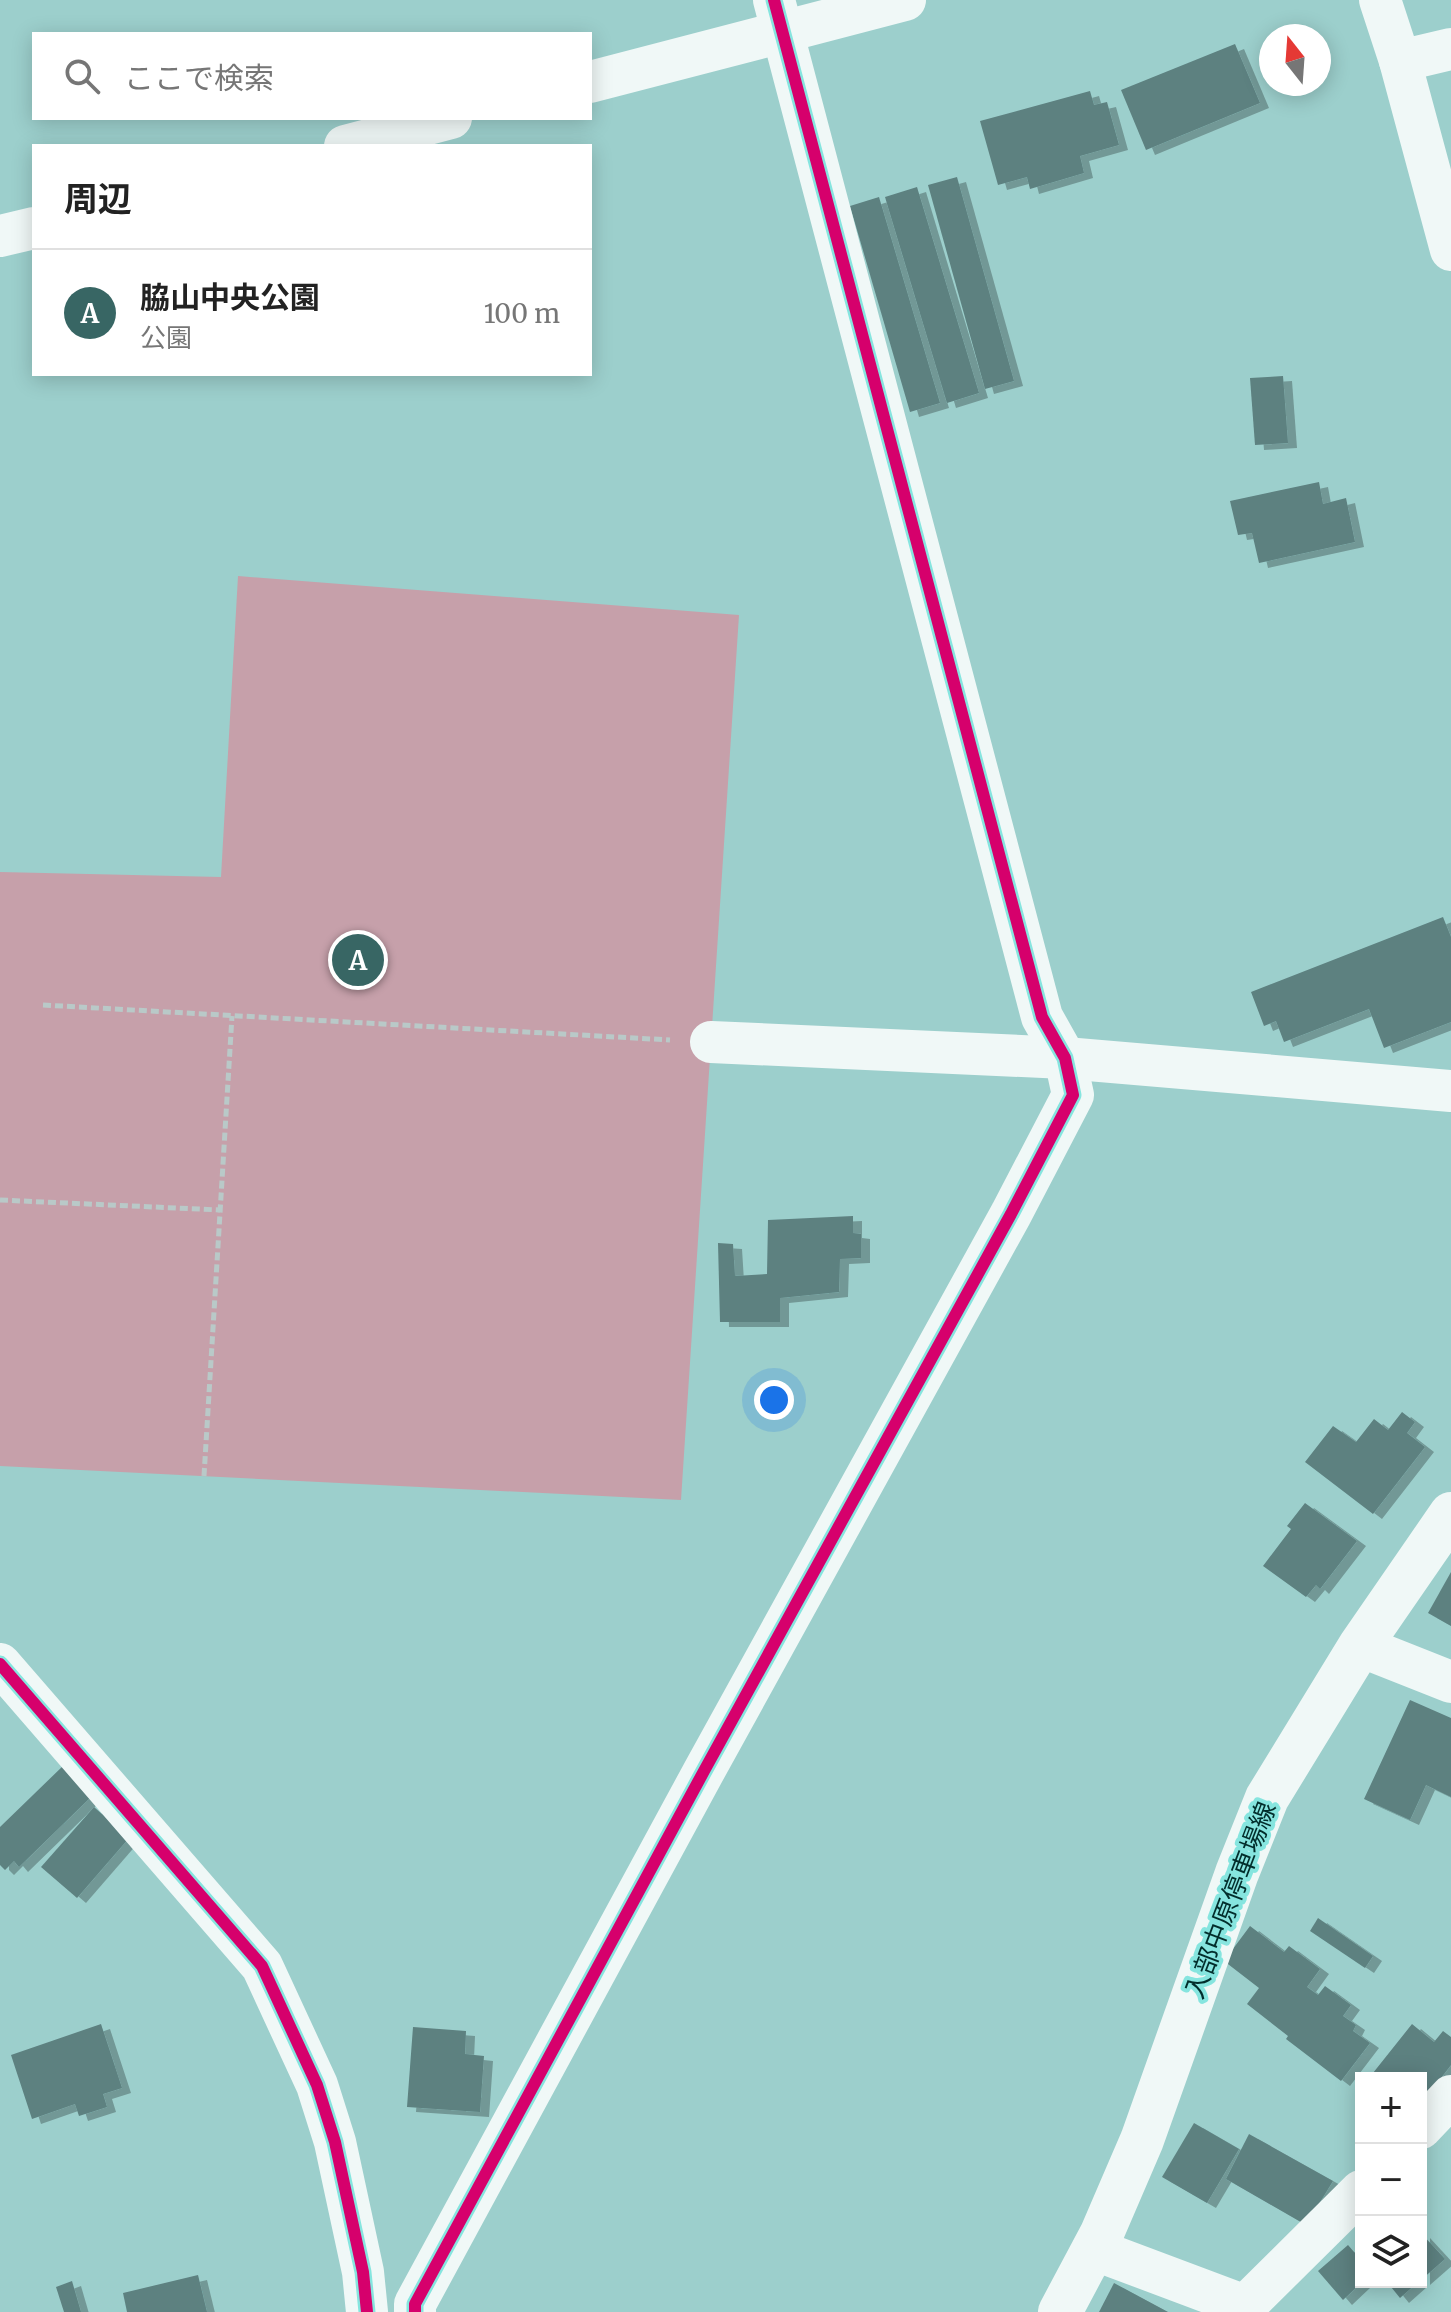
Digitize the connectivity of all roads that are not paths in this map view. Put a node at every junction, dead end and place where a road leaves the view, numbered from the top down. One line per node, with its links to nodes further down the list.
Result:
1 (905, 0): 3 (street)
2 (1380, 0): 5 (street)
3 (778, 16): 6 (street); 13 (street)
4 (1451, 49): 5 (street)
5 (1400, 61): 11 (street)
6 (592, 81)
7 (443, 120): 8 (street)
8 (353, 144)
9 (32, 228): 10 (street)
10 (0, 236)
11 (1451, 250)
12 (711, 1042): 13 (street)
13 (1065, 1058): 14 (street); 24 (street)
14 (1451, 1091)
15 (1451, 1514): 16 (main road, 入部中原停車場線)
16 (1360, 1646): 18 (street); 22 (main road, 入部中原停車場線)
17 (0, 1664): 23 (street)
18 (1451, 1682)
19 (1451, 2096): 20 (street)
20 (1427, 2122)
21 (1355, 2197): 22 (street)
22 (1093, 2249): 25 (main road, 入部中原停車場線)
23 (367, 2312)
24 (415, 2312)
25 (1060, 2312)

